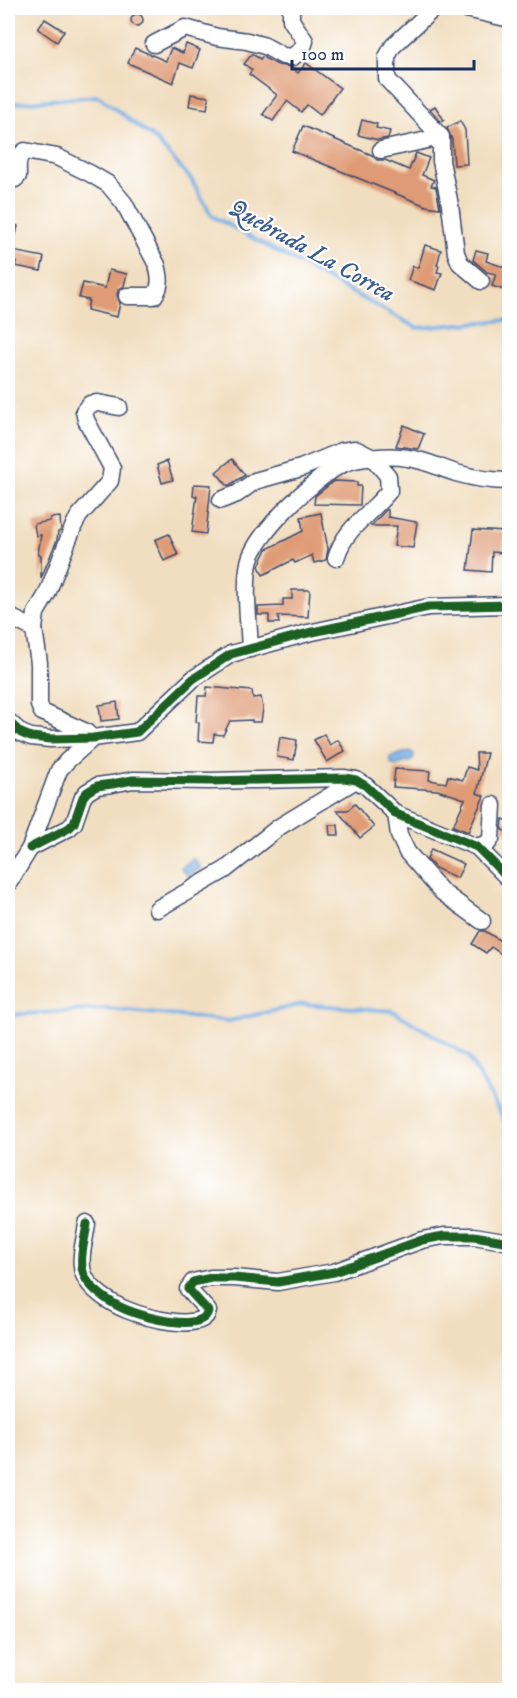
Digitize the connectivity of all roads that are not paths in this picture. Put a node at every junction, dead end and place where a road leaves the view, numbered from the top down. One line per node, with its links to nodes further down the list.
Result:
1 (291, 8): 5 (street)
2 (434, 8): 6 (street)
3 (462, 8): 4 (street)
4 (510, 19)
5 (154, 44)
6 (441, 137): 7 (street); 9 (street)
7 (381, 150)
8 (8, 178): 10 (street)
9 (481, 281)
10 (127, 296)
11 (119, 407): 18 (street)
12 (373, 458): 13 (street); 14 (street); 15 (street); 19 (street)
13 (510, 481)
14 (221, 500)
15 (336, 558)
16 (510, 605): 19 (street)
17 (8, 616): 18 (street)
18 (34, 629): 21 (street)
19 (250, 649): 21 (street)
20 (8, 721): 21 (street)
21 (93, 738): 26 (street)
22 (356, 780): 24 (street); 26 (street); 29 (street)
23 (493, 805): 25 (street)
24 (396, 814): 25 (street); 30 (street)
25 (477, 847): 27 (street)
26 (30, 848): 28 (street)
27 (510, 880)
28 (8, 884)
29 (158, 909)
30 (482, 921)
31 (87, 1224): 32 (street)
32 (510, 1242)

